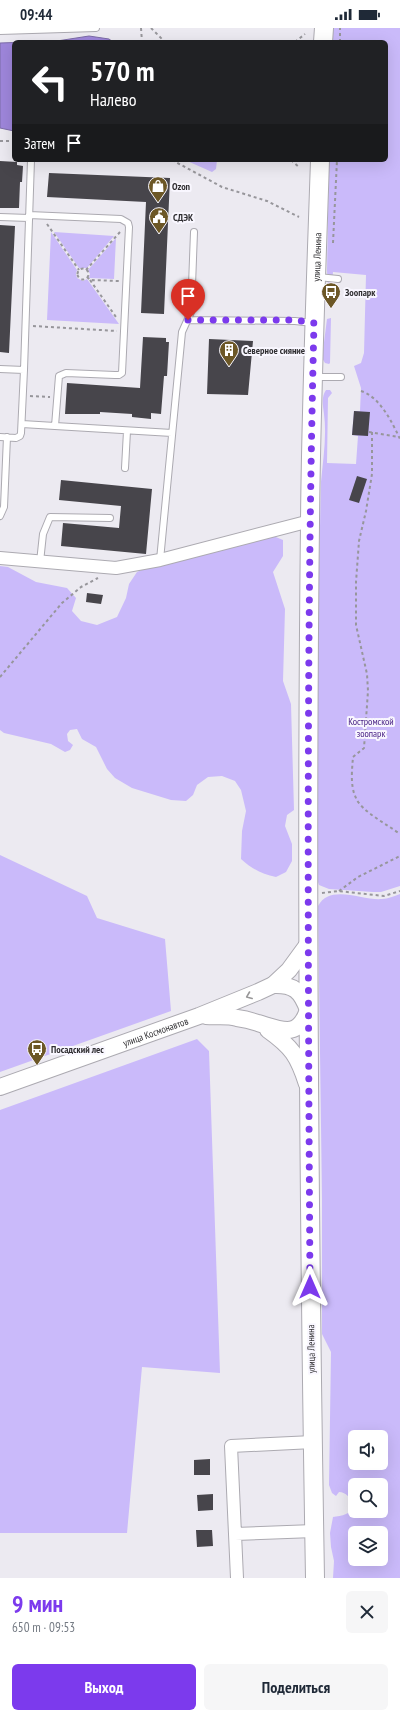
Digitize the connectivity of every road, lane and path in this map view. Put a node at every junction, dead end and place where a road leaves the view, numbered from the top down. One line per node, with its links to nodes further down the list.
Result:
1 (96, 28): 6 (lane)
2 (141, 28): 8 (path)
3 (151, 28): 9 (path)
4 (324, 28): 11 (main road)
5 (340, 28): 12 (path)
6 (0, 32)
7 (305, 34): 10 (path)
8 (142, 40)
9 (164, 40)
10 (298, 40)
11 (323, 40)
12 (340, 40)
13 (0, 141): 14 (path)
14 (12, 141)
15 (31, 162): 23 (lane)
16 (176, 162): 21 (path)
17 (294, 162): 19 (path)
18 (320, 162): 28 (main road, улица Ленина)
19 (300, 168)
20 (41, 216): 23 (lane); 24 (lane); 26 (path)
21 (299, 216)
22 (0, 217): 23 (lane)
23 (29, 217): 36 (lane)
24 (128, 222): 27 (path); 32 (lane)
25 (194, 232): 33 (lane)
26 (79, 270): 27 (path); 29 (path)
27 (86, 270): 29 (path)
28 (316, 277): 30 (lane); 35 (main road, улица Ленина)
29 (87, 278): 31 (path)
30 (338, 279)
31 (90, 280): 32 (path); 34 (path)
32 (126, 282): 44 (lane)
33 (188, 320): 35 (lane); 48 (lane)
34 (119, 321)
35 (314, 323): 40 (main road, улица Ленина)
36 (25, 325): 37 (path); 39 (lane)
37 (119, 326)
38 (0, 369): 39 (lane)
39 (24, 370): 43 (lane)
40 (313, 377): 41 (lane); 55 (main road, улица Ленина)
41 (341, 377)
42 (361, 391): 51 (path)
43 (23, 396): 44 (path); 45 (lane)
44 (57, 398): 46 (lane)
45 (22, 424): 46 (lane); 50 (lane)
46 (55, 426): 47 (lane)
47 (127, 431): 48 (lane); 52 (lane)
48 (172, 434): 57 (lane)
49 (0, 437): 50 (lane)
50 (7, 437): 53 (lane)
51 (400, 438): 61 (path)
52 (125, 468)
53 (0, 516)
54 (110, 518): 58 (lane)
55 (310, 521): 57 (street); 65 (main road, улица Ленина)
56 (0, 558): 58 (street)
57 (160, 560): 59 (street)
58 (40, 562): 59 (street)
59 (116, 568): 60 (path)
60 (0, 677)
61 (400, 834)
62 (400, 856): 64 (path)
63 (400, 891): 64 (path)
64 (338, 892): 65 (path)
65 (308, 894): 66 (main road, улица Ленина)
66 (308, 944): 67 (street); 68 (main road, улица Ленина)
67 (273, 985): 68 (street); 69 (street, улица Космонавтов, one-way to 69)
68 (308, 1010): 70 (street); 72 (main road, улица Ленина)
69 (199, 1016): 70 (street); 71 (street, улица Космонавтов)
70 (259, 1023): 72 (street)
71 (0, 1087)
72 (309, 1090): 73 (main road, улица Ленина)
73 (313, 1442): 74 (main road, улица Ленина); 75 (street)
74 (314, 1531): 75 (street); 77 (main road, улица Ленина)
75 (235, 1534): 76 (street)
76 (237, 1578)
77 (315, 1578)

